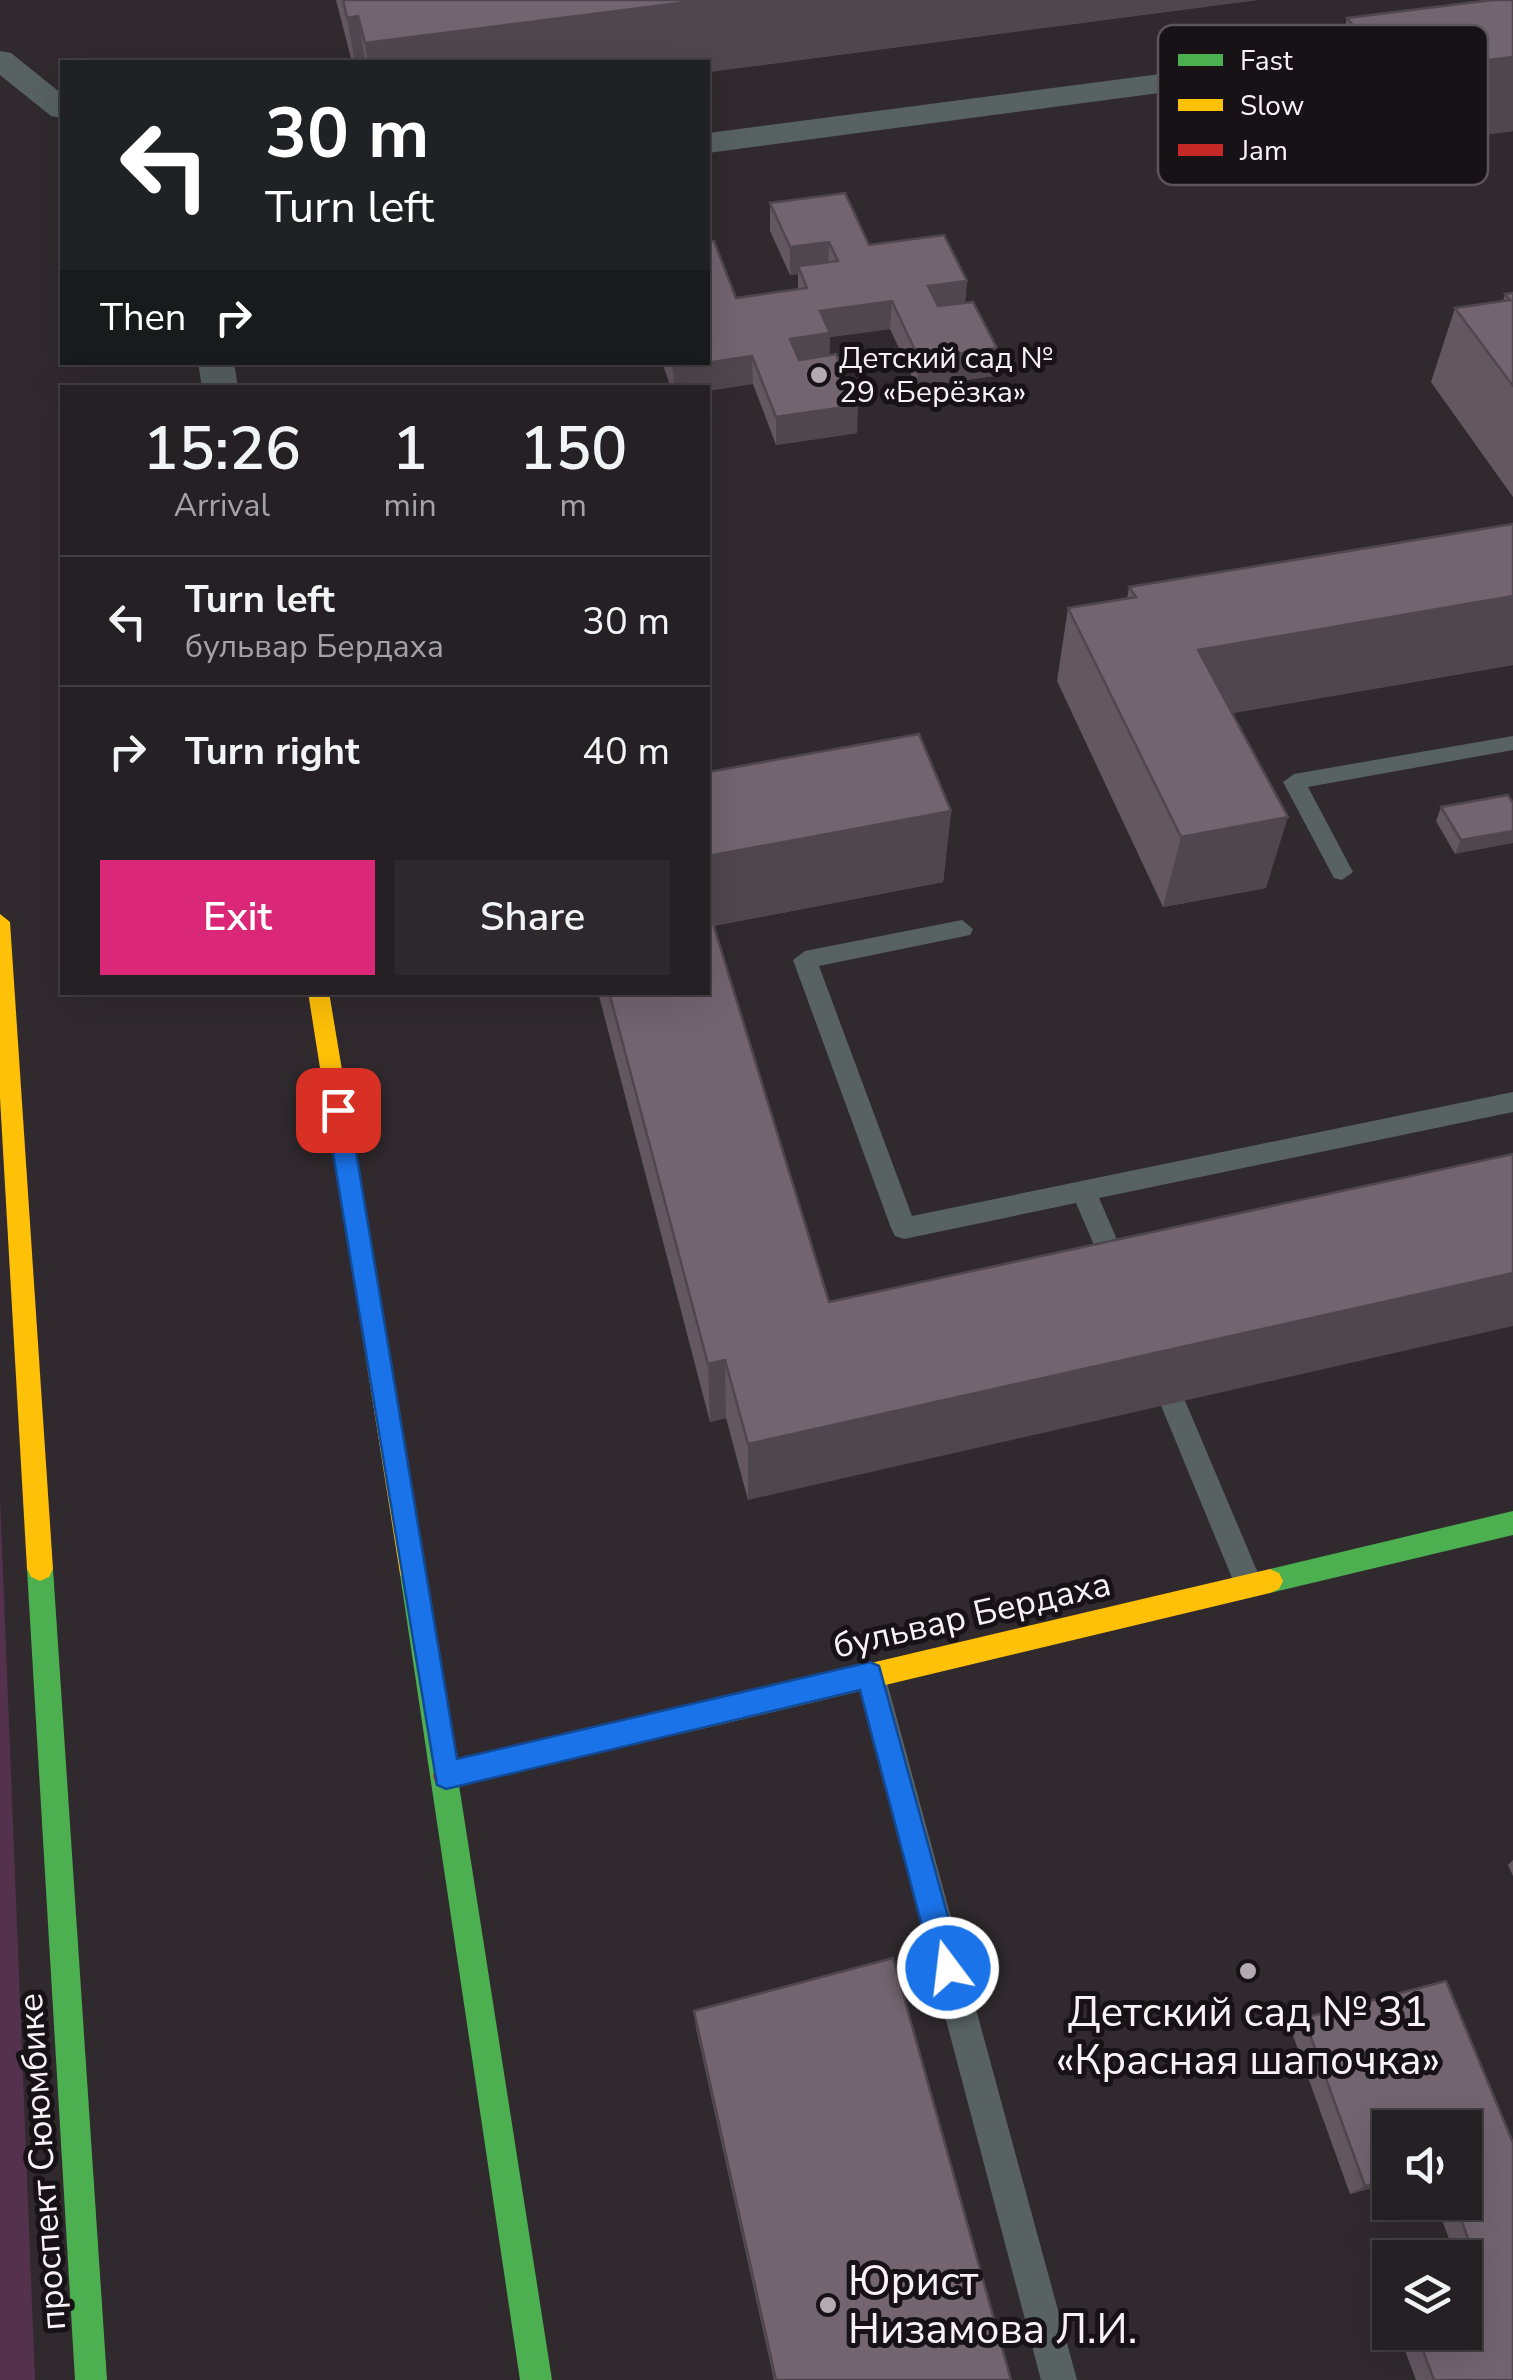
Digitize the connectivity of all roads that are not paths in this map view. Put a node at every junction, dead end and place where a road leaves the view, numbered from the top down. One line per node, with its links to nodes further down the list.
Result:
1 (1513, 38): 2 (street)
2 (1488, 41)
3 (0, 60): 5 (street)
4 (1158, 83): 6 (street)
5 (60, 107)
6 (710, 143)
7 (1513, 743): 8 (lane)
8 (1342, 872)
9 (0, 922): 20 (street, проспект Сююмбике)
10 (962, 929): 13 (lane)
11 (318, 995): 19 (street)
12 (1513, 1102): 13 (lane)
13 (1084, 1191): 14 (lane)
14 (1128, 1295)
15 (1173, 1403): 17 (lane)
16 (1513, 1523): 17 (street, бульвар Бердаха)
17 (1249, 1586): 18 (street, бульвар Бердаха)
18 (870, 1675): 19 (street, бульвар Бердаха); 22 (lane)
19 (446, 1776): 21 (street)
20 (91, 2380)
21 (536, 2380)
22 (1058, 2380)

